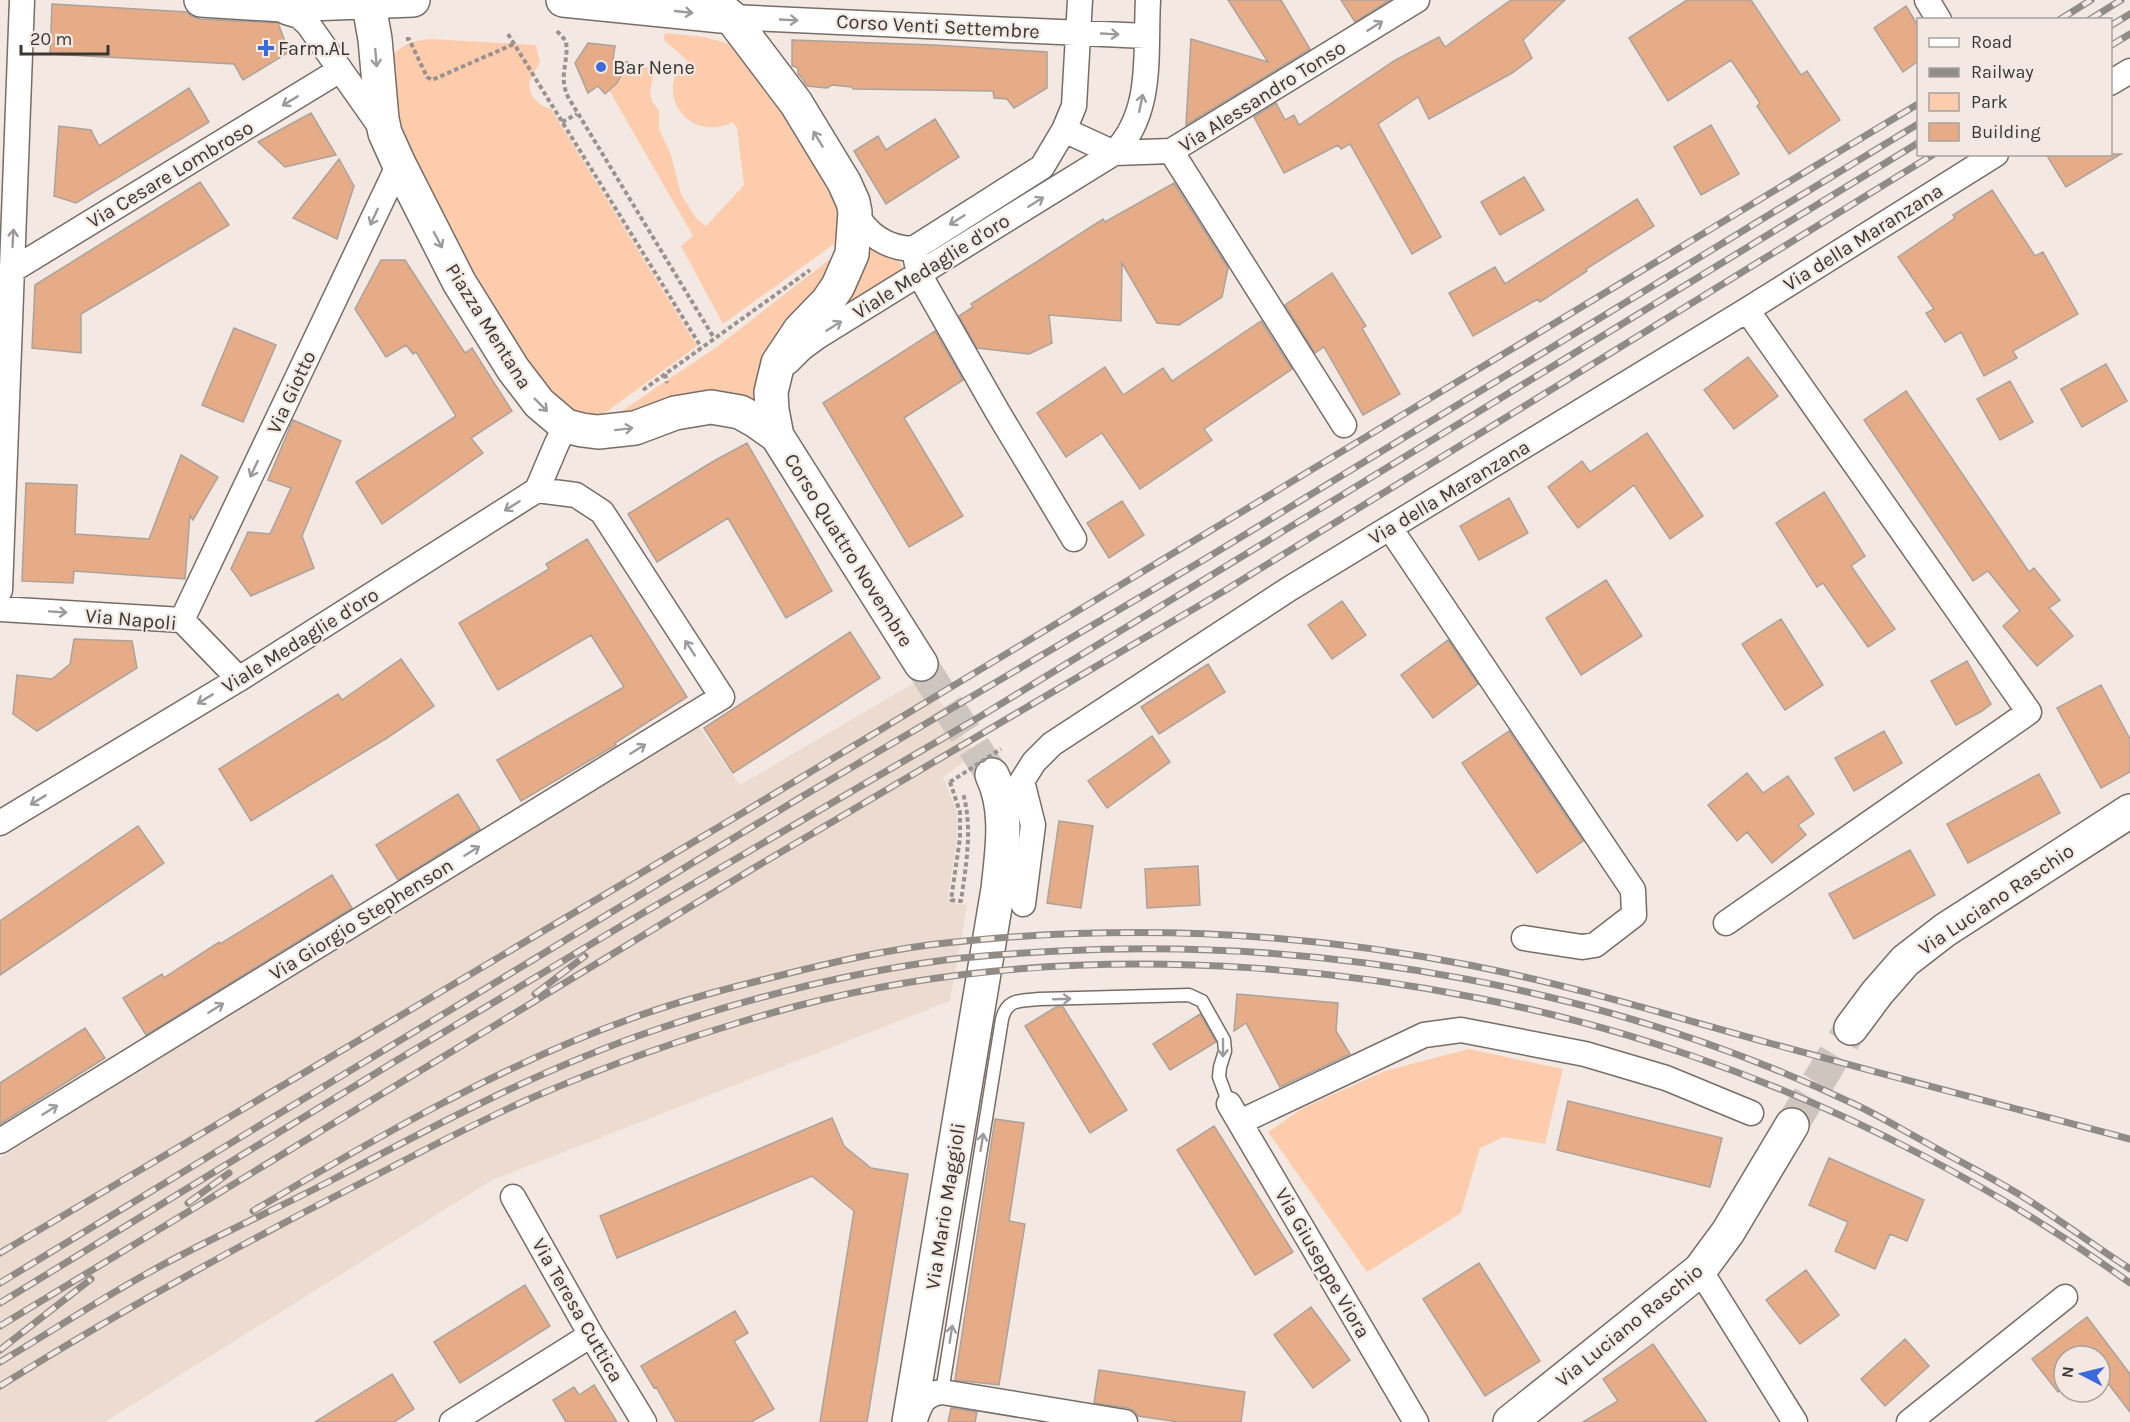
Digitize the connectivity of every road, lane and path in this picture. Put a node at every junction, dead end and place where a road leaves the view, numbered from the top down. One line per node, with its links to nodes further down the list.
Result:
1 (22, 0): 32 (street, one-way to 1)
2 (201, 0): 9 (street)
3 (413, 0): 8 (street)
4 (1080, 0): 13 (street, Viale Medaglie d'oro)
5 (1148, 0): 15 (street)
6 (1417, 0): 25 (street, Via Alessandro Tonso, one-way to 6)
7 (1928, 0): 12 (street)
8 (368, 1): 9 (street); 24 (street, Piazza Mentana, one-way to 24)
9 (283, 5): 18 (street, Piazza Mentana)
10 (721, 9): 11 (street, one-way to 10); 13 (street, Corso Venti Settembre, one-way to 13); 29 (street, one-way to 10)
11 (557, 13): 21 (path)
12 (1938, 18)
13 (1079, 33): 15 (street, Corso Venti Settembre, one-way to 15); 23 (street, Viale Medaglie d'oro)
14 (508, 34): 17 (path)
15 (1146, 36): 26 (street, one-way to 15)
16 (401, 39): 17 (path)
17 (514, 44): 22 (path)
18 (340, 70): 24 (street, Piazza Mentana); 32 (street, Via Cesare Lombroso, one-way to 32)
19 (2130, 71): 20 (street)
20 (2112, 82)
21 (577, 113): 22 (path); 35 (path)
22 (562, 122): 36 (path)
23 (1064, 130): 26 (street, Via Alessandro Tonso); 30 (street, Viale Medaglie d'oro, one-way to 30)
24 (385, 133): 28 (street, Piazza Mentana)
25 (1171, 151): 26 (street, Via Alessandro Tonso); 39 (street)
26 (1113, 153): 33 (street, Viale Medaglie d'oro, one-way to 26)
27 (1993, 156): 34 (street, Via della Maranzana)
28 (399, 164): 40 (street, Piazza Mentana, one-way to 40); 47 (street, Via Giotto, one-way to 47)
29 (855, 212): 30 (street, Viale Medaglie d'oro); 38 (street)
30 (913, 249): 33 (street)
31 (817, 265): 35 (path)
32 (4, 271): 45 (street)
33 (919, 274): 38 (street, Viale Medaglie d'oro, one-way to 33); 44 (street)
34 (1747, 310): 43 (street, Via della Maranzana); 55 (street)
35 (714, 338): 36 (path)
36 (701, 347): 37 (path)
37 (665, 374)
38 (771, 399): 41 (street)
39 (1344, 425)
40 (566, 426): 41 (street, Piazza Mentana, one-way to 41); 42 (street)
41 (777, 436): 48 (street, Corso Quattro Novembre)
42 (537, 490): 49 (street, Viale Medaglie d'oro, one-way to 49); 61 (street, Via Giorgio Stephenson, one-way to 42)
43 (1390, 528): 54 (street, Via della Maranzana); 56 (street)
44 (1074, 539)
45 (0, 590)
46 (0, 609): 47 (street, Via Napoli, one-way to 47)
47 (182, 620): 49 (street, Via Napoli)
48 (921, 664)
49 (239, 679): 53 (street, Viale Medaglie d'oro, one-way to 53)
50 (996, 762): 51 (path, bridge); 69 (street, Via Mario Maggioli)
51 (962, 787)
52 (2130, 811): 57 (street, Via Luciano Raschio)
53 (0, 823)
54 (1023, 904)
55 (1726, 923)
56 (1524, 938)
57 (1851, 1028)
58 (1235, 1113): 59 (street); 66 (lane, one-way to 58); 72 (street, Via Giuseppe Viora)
59 (1750, 1113)
60 (1792, 1125): 63 (street, Via Luciano Raschio)
61 (0, 1141)
62 (513, 1197): 65 (street, Via Teresa Cuttica)
63 (1700, 1270): 73 (street, Via Luciano Raschio); 74 (street)
64 (2065, 1297): 75 (street)
65 (591, 1335): 67 (street); 68 (street, Via Teresa Cuttica)
66 (942, 1392): 70 (street); 71 (street)
67 (452, 1422)
68 (644, 1422)
69 (909, 1422)
70 (914, 1422)
71 (1125, 1422)
72 (1416, 1422)
73 (1509, 1422)
74 (1796, 1422)
75 (1909, 1422)

